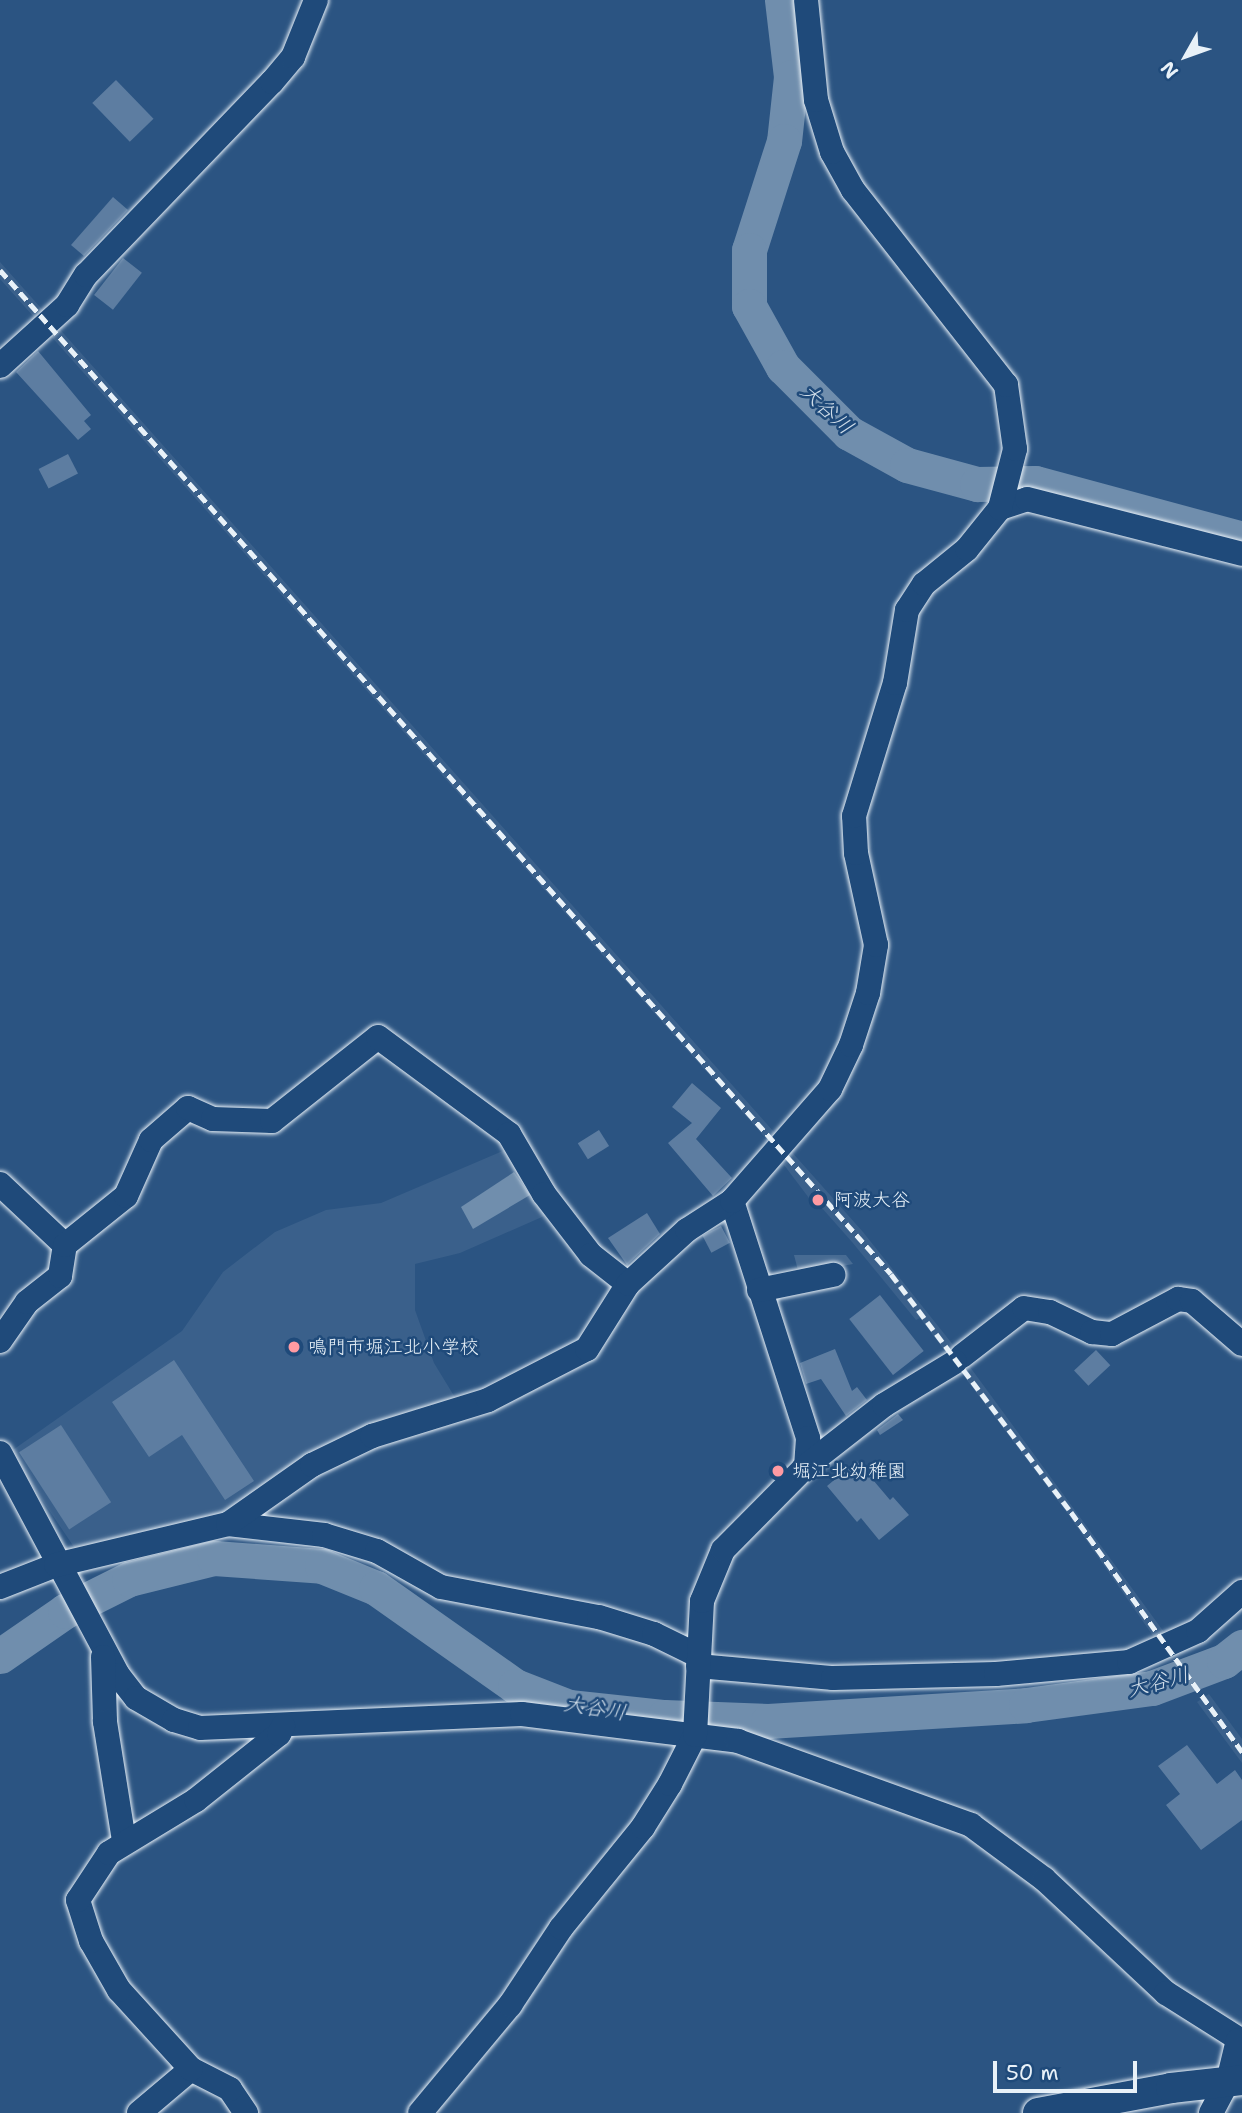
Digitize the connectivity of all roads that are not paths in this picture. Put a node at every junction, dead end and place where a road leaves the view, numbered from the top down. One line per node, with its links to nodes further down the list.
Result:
1 (316, 0): 3 (street)
2 (806, 0): 4 (street)
3 (0, 366)
4 (1002, 501): 5 (street); 7 (street)
5 (1242, 554)
6 (0, 1184): 8 (street)
7 (732, 1201): 10 (street); 11 (street)
8 (65, 1245): 10 (street); 12 (street)
9 (833, 1275): 11 (street)
10 (628, 1284): 16 (street)
11 (759, 1290): 15 (street)
12 (0, 1341)
13 (1242, 1344): 15 (street)
14 (0, 1453): 17 (street)
15 (806, 1466): 21 (street)
16 (228, 1524): 17 (street); 21 (street)
17 (60, 1571): 18 (street); 20 (street)
18 (0, 1587)
19 (1242, 1592): 21 (street)
20 (99, 1639): 22 (street); 24 (street)
21 (697, 1669): 23 (street)
22 (283, 1726): 23 (street); 24 (street)
23 (695, 1730): 25 (street); 30 (street)
24 (124, 1840): 26 (street)
25 (1240, 2040): 27 (street)
26 (191, 2068): 28 (street); 29 (street)
27 (1235, 2081): 31 (main road); 32 (street)
28 (139, 2113)
29 (246, 2113)
30 (420, 2113)
31 (1038, 2113)
32 (1211, 2113)

